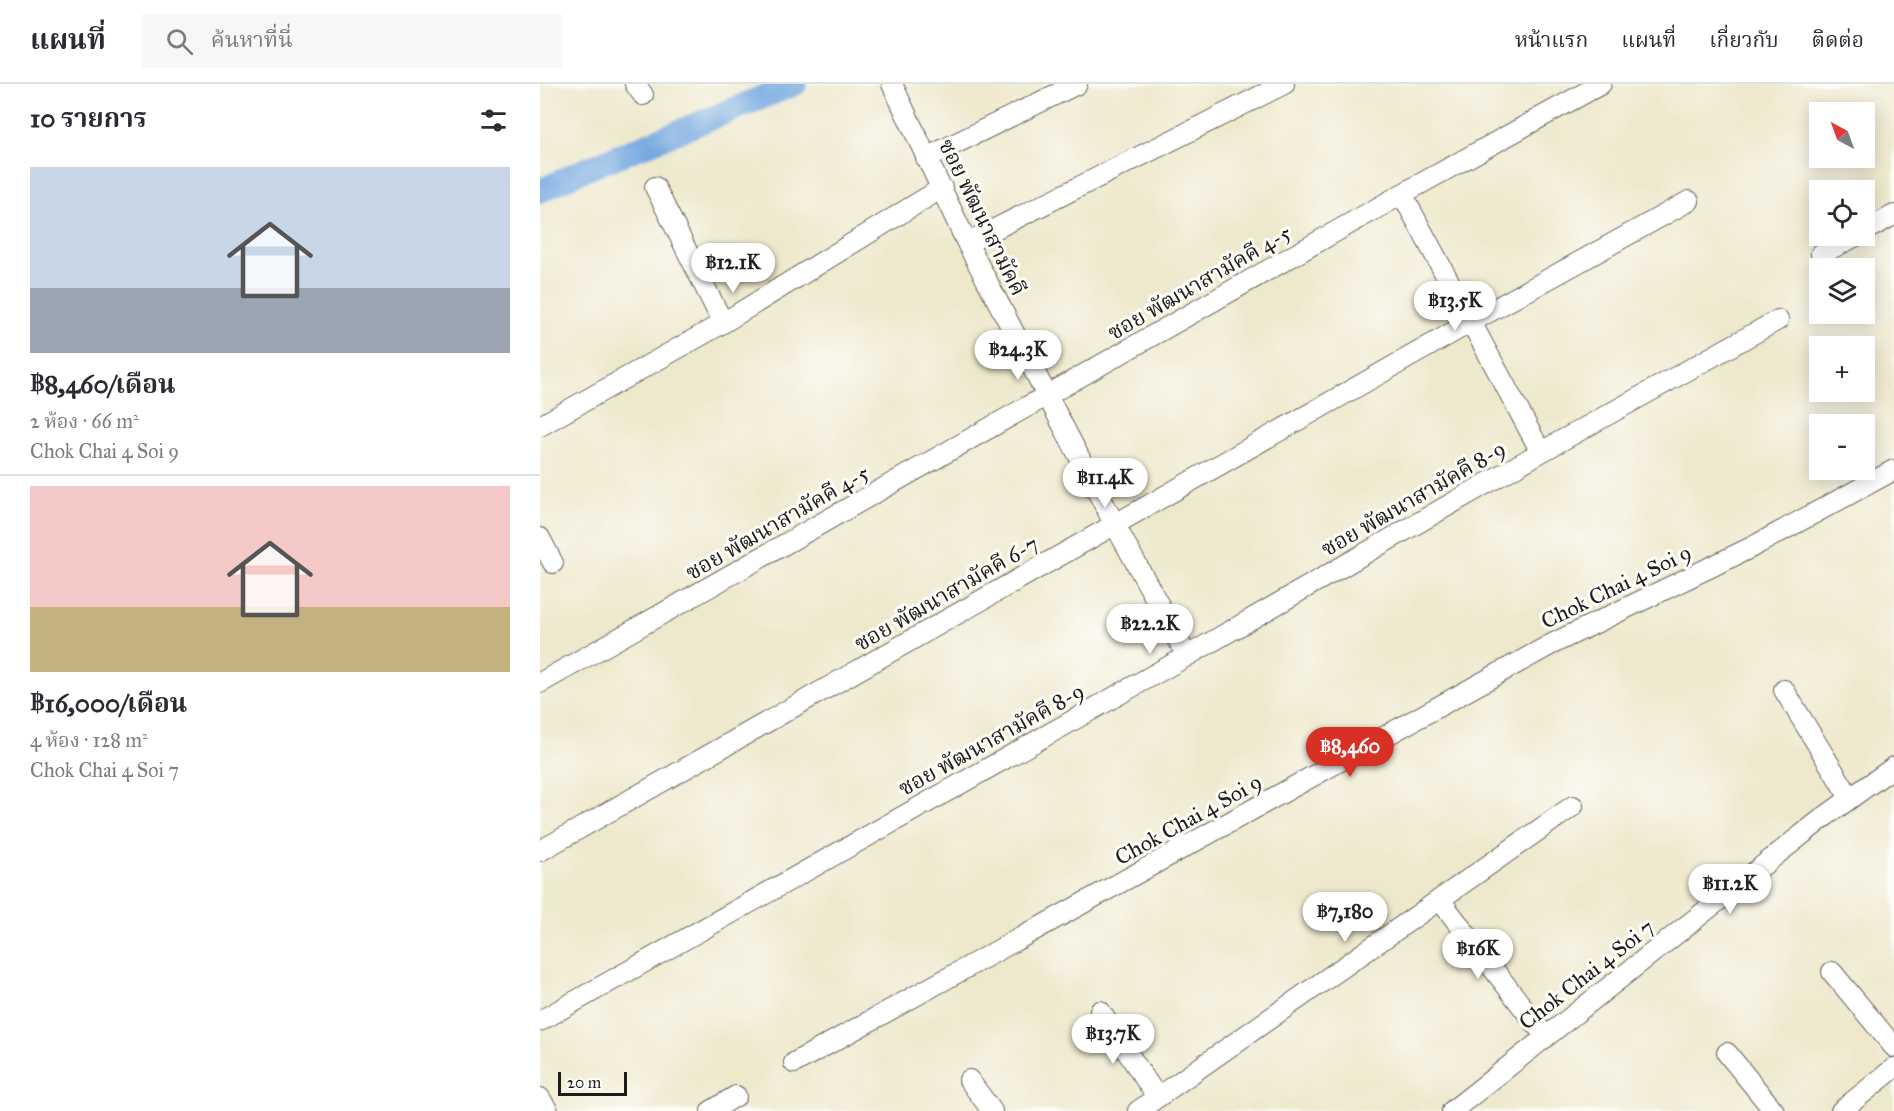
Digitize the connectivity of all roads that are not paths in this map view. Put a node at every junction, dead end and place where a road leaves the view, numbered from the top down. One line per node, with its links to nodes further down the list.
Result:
1 (892, 84): 5 (street, ซอย พัฒนาสามัคคี)
2 (1077, 84): 5 (street)
3 (1284, 84): 12 (street)
4 (1601, 84): 8 (street, ซอย พัฒนาสามัคคี 4-5)
5 (926, 158): 7 (street, ซอย พัฒนาสามัคคี)
6 (655, 187): 17 (street)
7 (942, 188): 12 (street, ซอย พัฒนาสามัคคี); 17 (street)
8 (1402, 194): 16 (street); 18 (street, ซอย พัฒนาสามัคคี 4-5)
9 (1689, 201): 16 (street, ซอย พัฒนาสามัคคี 6-7)
10 (1894, 215): 11 (street)
11 (1875, 225)
12 (967, 243): 18 (street, ซอย พัฒนาสามัคคี)
13 (1837, 246): 14 (street)
14 (1821, 254)
15 (1778, 320): 20 (street, ซอย พัฒนาสามัคคี 8-9)
16 (1471, 322): 20 (street); 22 (street, ซอย พัฒนาสามัคคี 6-7)
17 (723, 323): 19 (street)
18 (1047, 396): 22 (street, ซอย พัฒนาสามัคคี); 26 (street, ซอย พัฒนาสามัคคี 4-5)
19 (540, 426)
20 (1541, 452): 25 (street, ซอย พัฒนาสามัคคี 8-9)
21 (1894, 470): 39 (street, Chok Chai 4 Soi 9)
22 (1115, 525): 25 (street, ซอย พัฒนาสามัคคี); 31 (street, ซอย พัฒนาสามัคคี 6-7)
23 (540, 538): 24 (street)
24 (553, 562)
25 (1187, 656): 35 (street, ซอย พัฒนาสามัคคี 8-9)
26 (540, 683)
27 (1784, 690): 29 (street)
28 (1894, 767): 29 (street, Chok Chai 4 Soi 7)
29 (1850, 798): 36 (street, Chok Chai 4 Soi 7)
30 (1573, 806): 32 (street)
31 (540, 851)
32 (1440, 900): 36 (street); 43 (street)
33 (1832, 972): 37 (street)
34 (1100, 1011): 43 (street)
35 (540, 1021)
36 (1545, 1036): 49 (street, Chok Chai 4 Soi 7)
37 (1894, 1047)
38 (1727, 1053): 50 (street)
39 (794, 1063)
40 (1894, 1068): 51 (street)
41 (969, 1080): 47 (street)
42 (736, 1096): 46 (street)
43 (1157, 1097): 48 (street)
44 (540, 1098): 45 (street)
45 (548, 1111)
46 (711, 1111)
47 (992, 1111)
48 (1138, 1111)
49 (1452, 1111)
50 (1774, 1111)
51 (1840, 1111)

